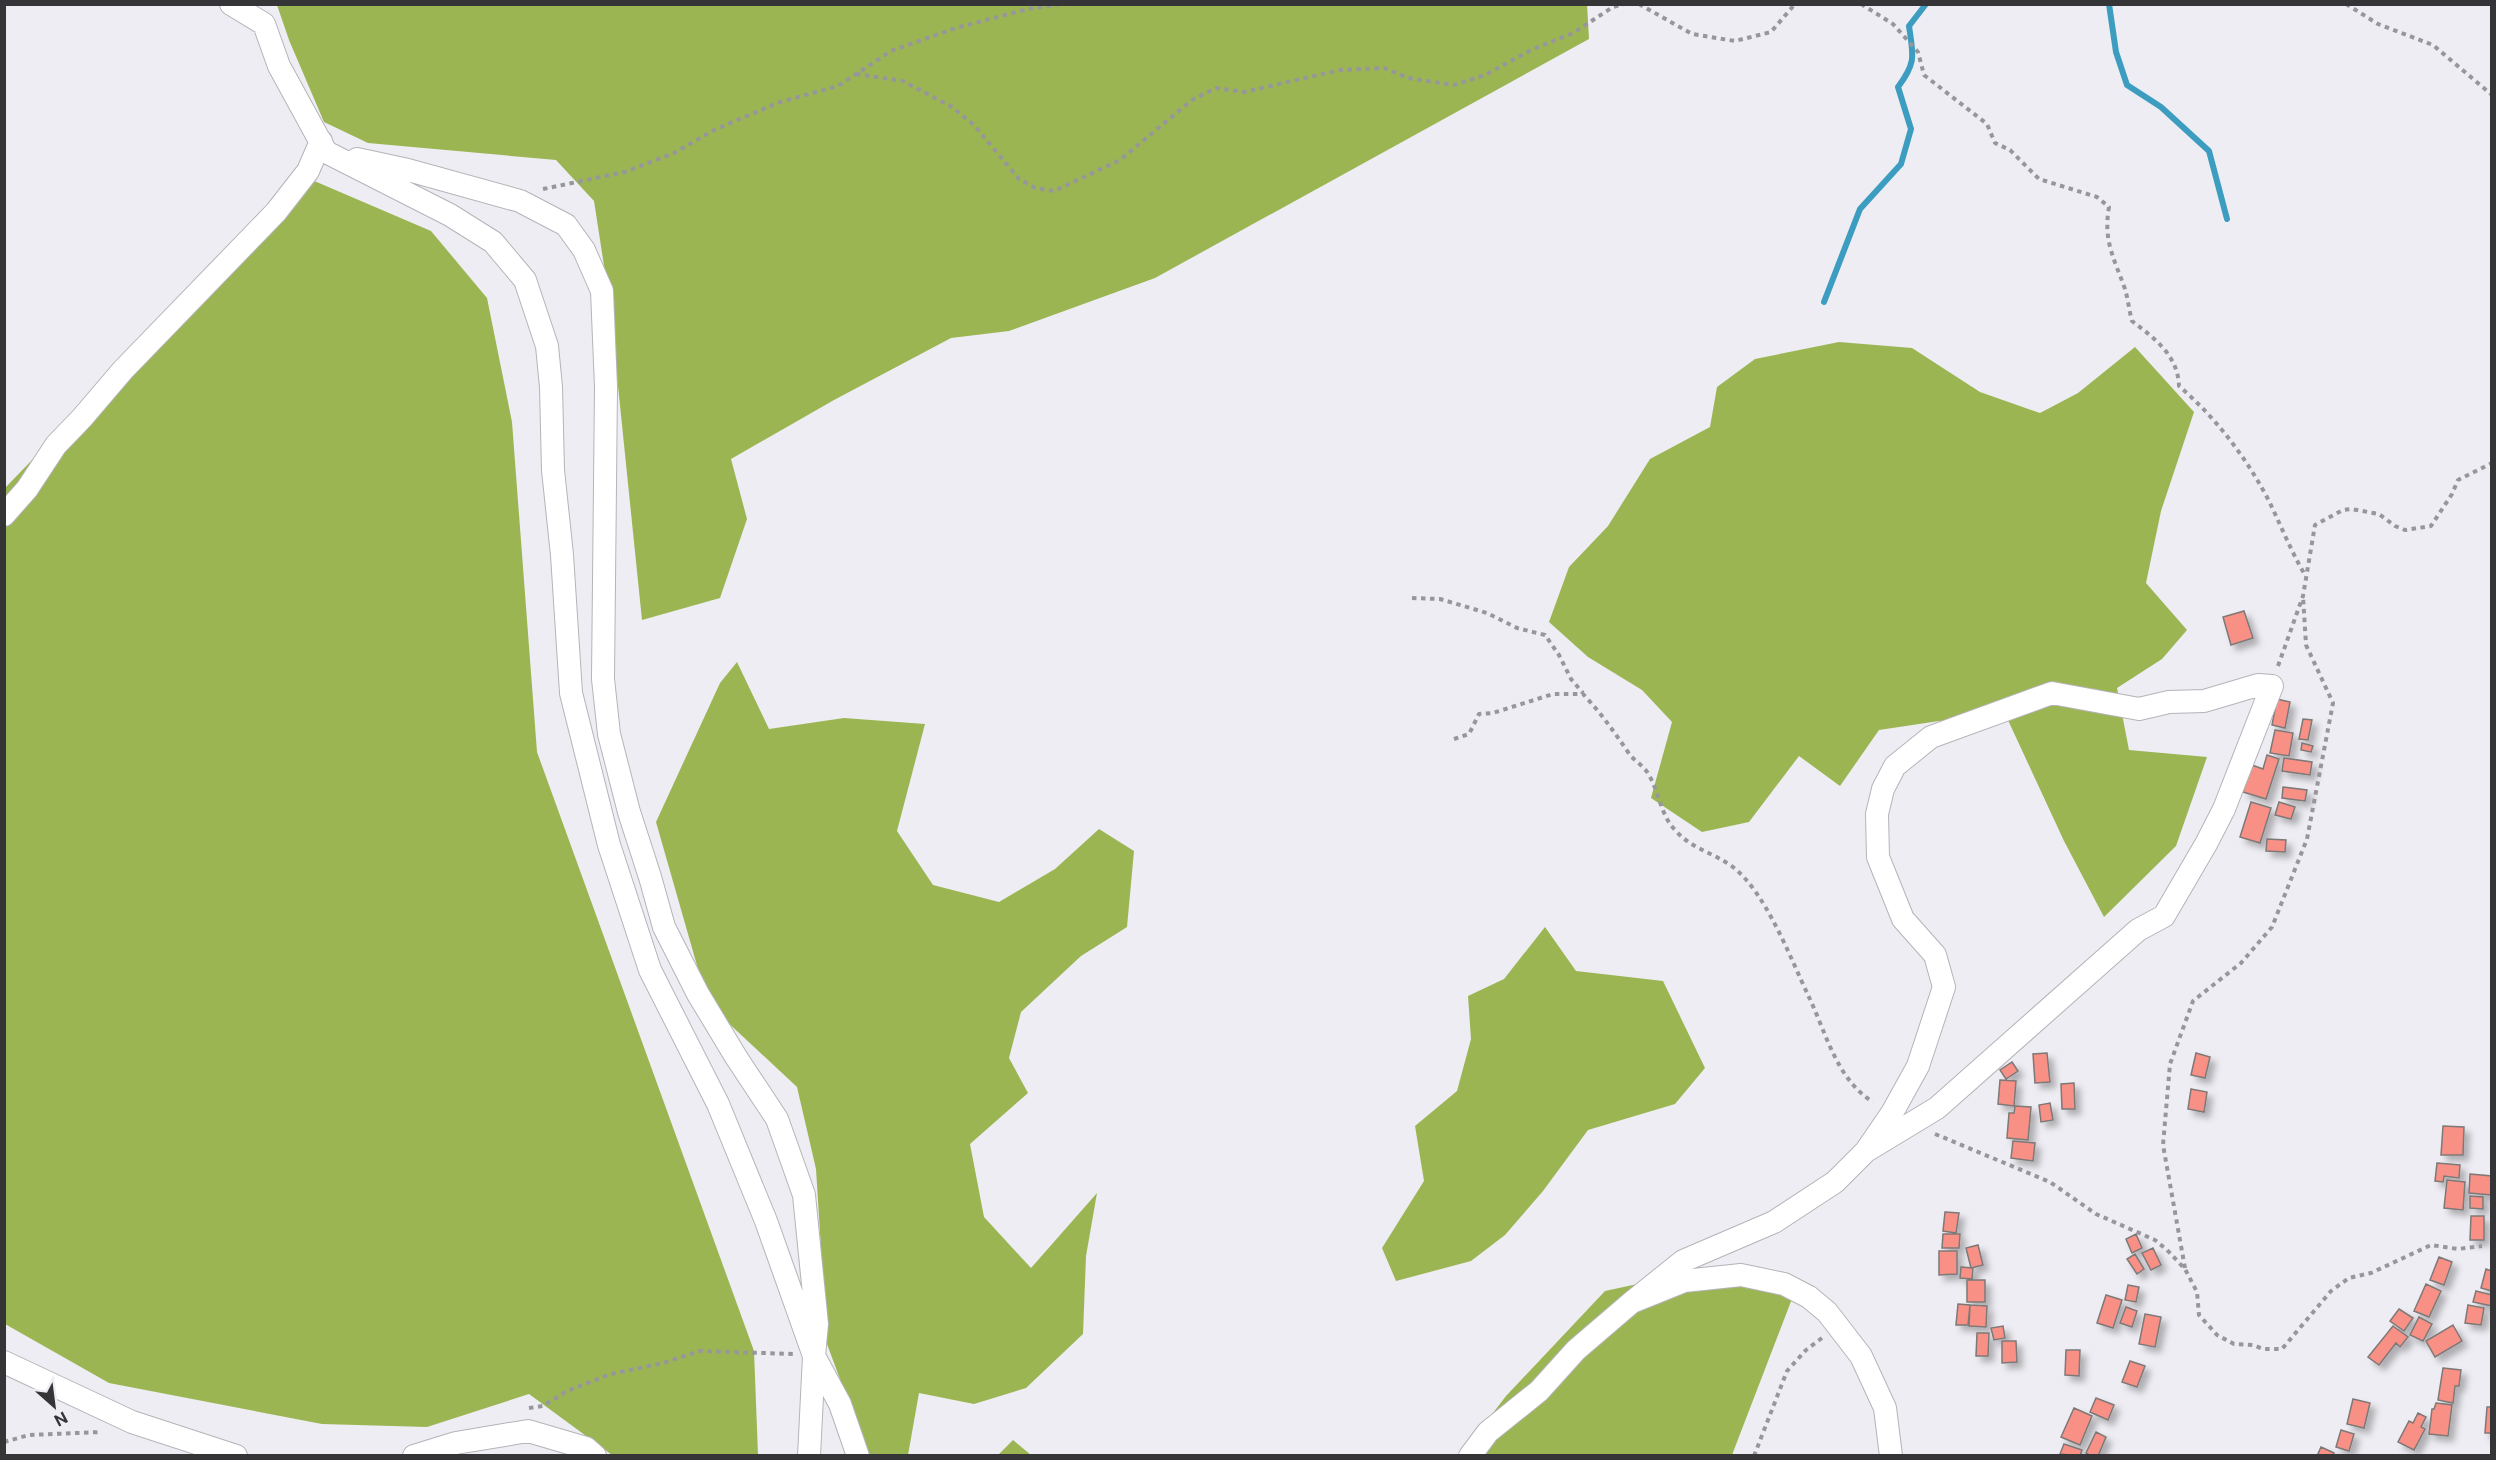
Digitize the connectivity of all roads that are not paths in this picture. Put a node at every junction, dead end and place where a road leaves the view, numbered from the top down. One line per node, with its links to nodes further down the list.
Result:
1 (231, 4): 2 (street)
2 (262, 11): 3 (street)
3 (323, 147): 4 (street); 7 (street); 7 (street)
4 (4, 515)
5 (1900, 1119): 5 (street); 6 (street)
6 (1632, 1302): 14 (street); 15 (street)
7 (814, 1356): 12 (street); 13 (street)
8 (4, 1362): 9 (street)
9 (236, 1455)
10 (414, 1455): 11 (street)
11 (595, 1455)
12 (809, 1455)
13 (858, 1455)
14 (1470, 1455)
15 (1892, 1455)

